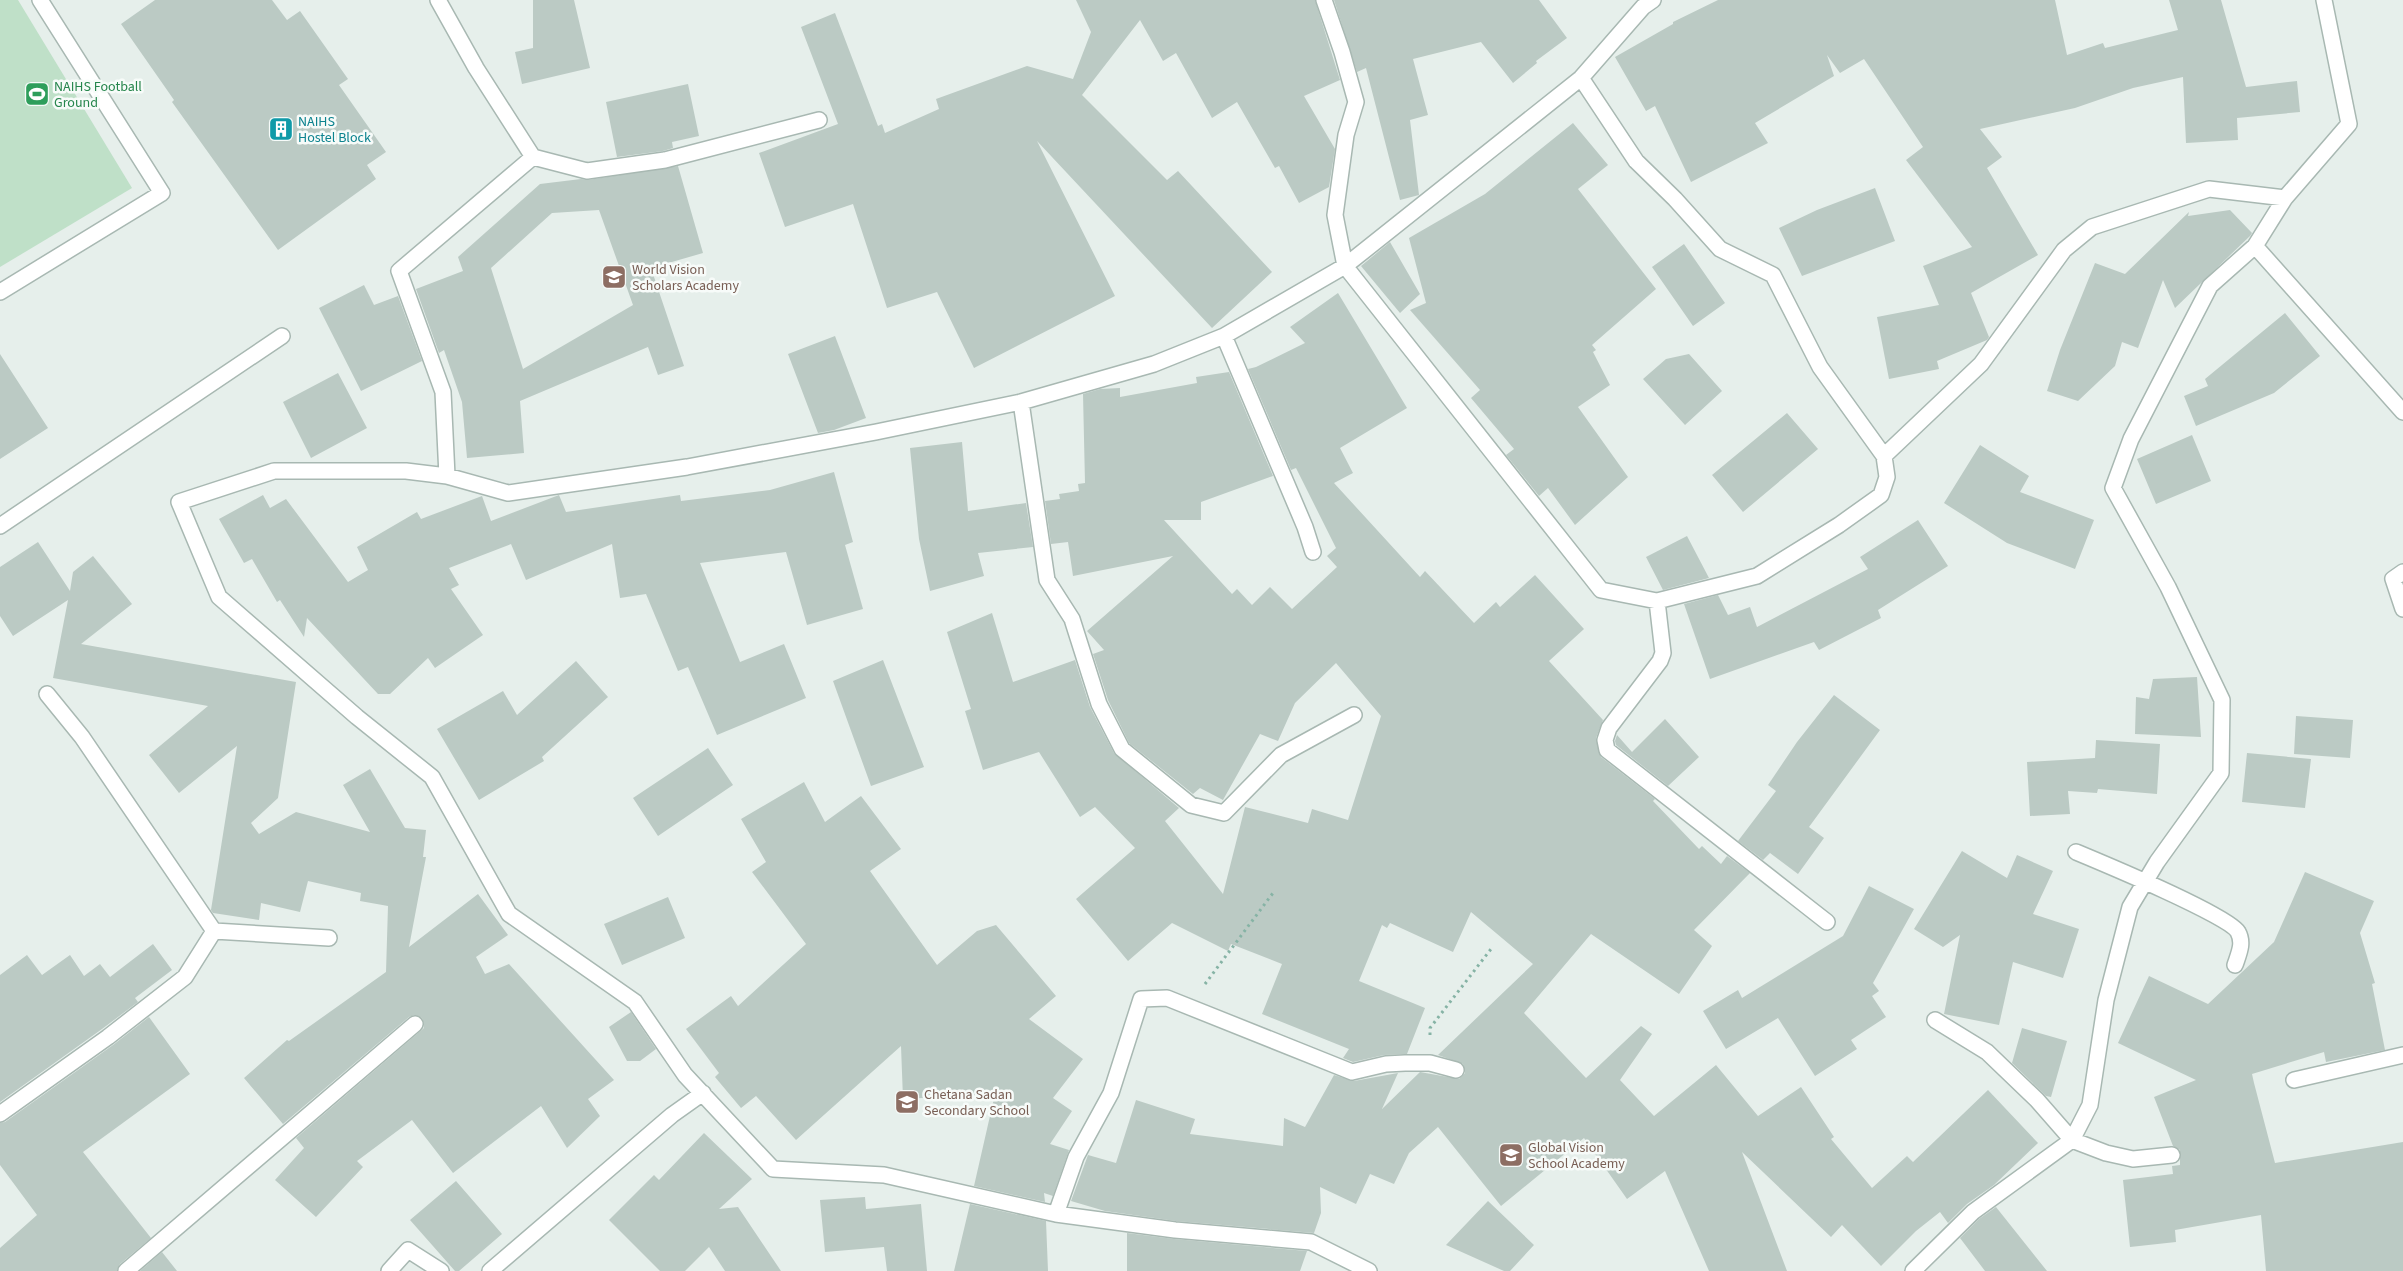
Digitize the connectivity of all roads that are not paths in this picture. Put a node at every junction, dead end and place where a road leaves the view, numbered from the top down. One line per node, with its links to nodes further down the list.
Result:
1 (40, 0): 12 (street)
2 (438, 0): 8 (street)
3 (1324, 0): 11 (street)
4 (1653, 0): 6 (street)
5 (2324, 0): 9 (street)
6 (1581, 78): 11 (street); 17 (street)
7 (819, 120): 8 (street)
8 (533, 157): 18 (street)
9 (2285, 198): 10 (street); 17 (street)
10 (2255, 246): 16 (street); 27 (street)
11 (1345, 266): 14 (street); 22 (street)
12 (0, 292)
13 (282, 336): 19 (street)
14 (1224, 336): 15 (street); 20 (street)
15 (1021, 402): 18 (street); 25 (street)
16 (2403, 412)
17 (1884, 456): 22 (street)
18 (447, 476): 37 (street)
19 (0, 526)
20 (1313, 552)
21 (2403, 572): 23 (street)
22 (1657, 601): 28 (street)
23 (2403, 609)
24 (47, 694): 29 (street)
25 (1354, 715)
26 (2076, 852): 27 (street)
27 (2145, 882): 31 (street); 39 (street)
28 (1827, 922)
29 (214, 931): 30 (street); 38 (street)
30 (329, 938)
31 (2235, 965)
32 (1935, 1020): 39 (street)
33 (415, 1024): 42 (street)
34 (2403, 1055): 36 (street)
35 (1456, 1070): 41 (street)
36 (2294, 1080)
37 (703, 1093): 41 (street); 45 (street)
38 (0, 1114)
39 (2072, 1140): 40 (street); 47 (street)
40 (2172, 1155)
41 (1056, 1214): 46 (street)
42 (126, 1271)
43 (389, 1271): 44 (street)
44 (441, 1271)
45 (490, 1271)
46 (1369, 1271)
47 (1913, 1271)

